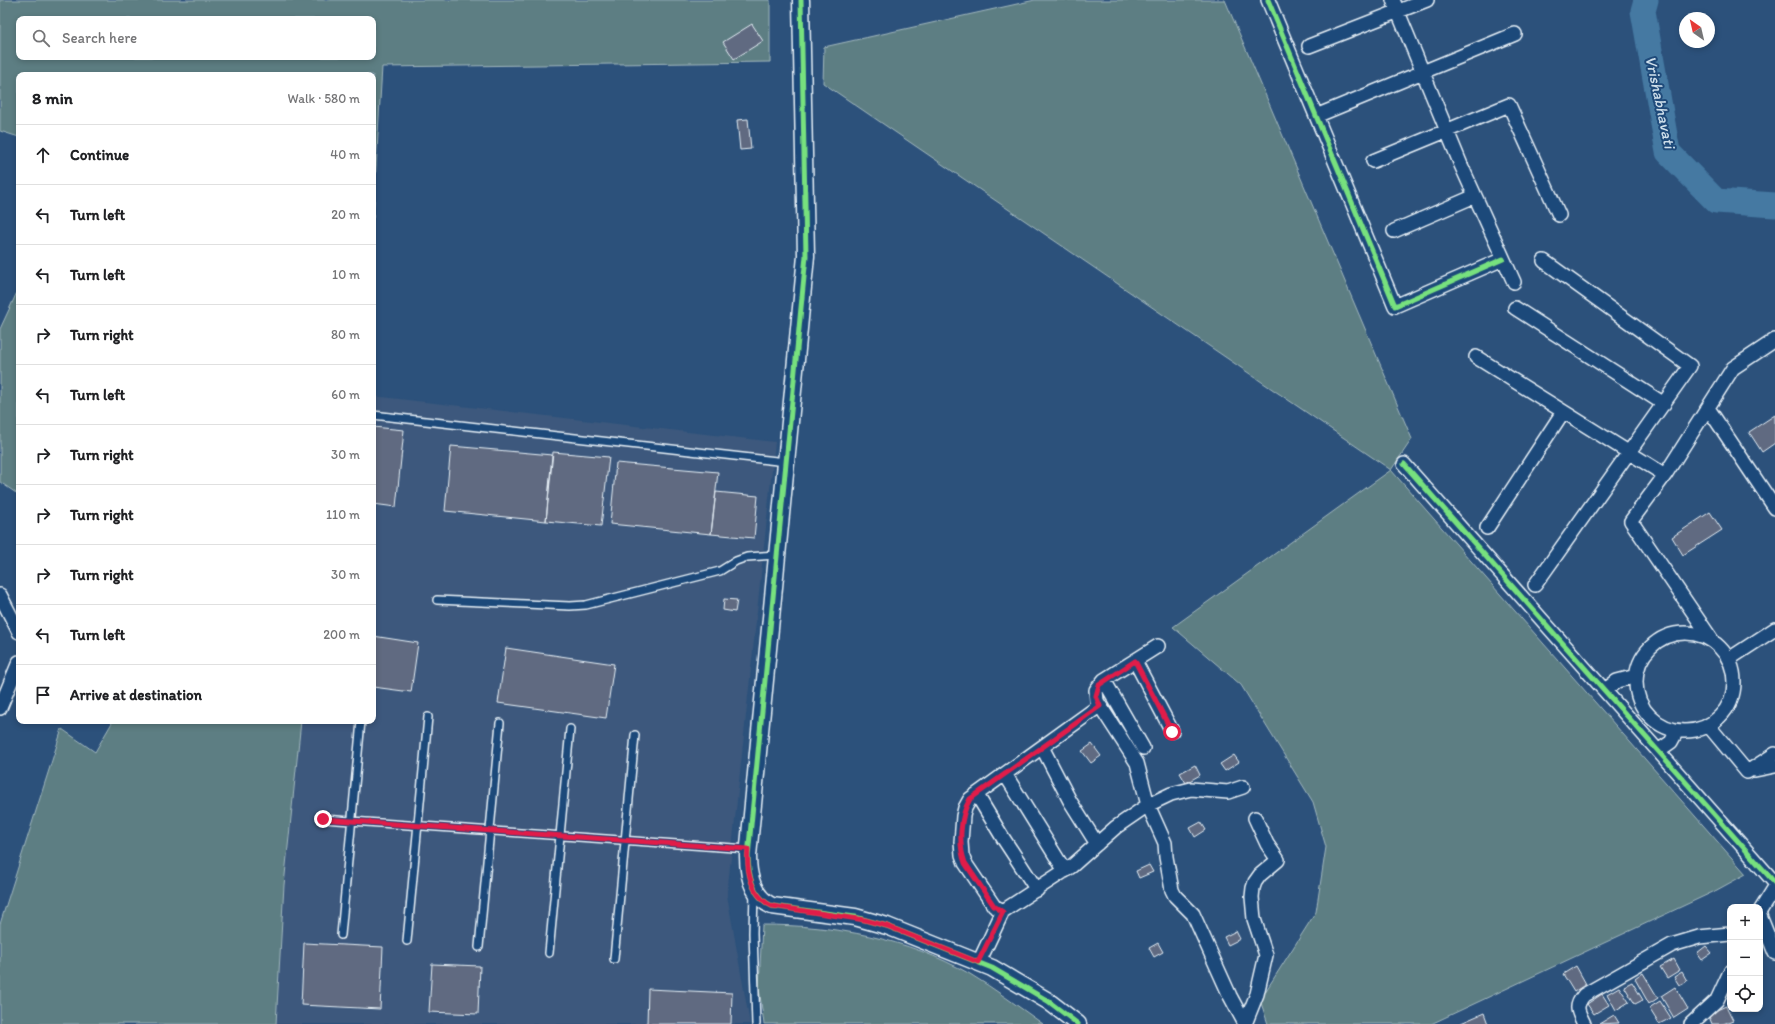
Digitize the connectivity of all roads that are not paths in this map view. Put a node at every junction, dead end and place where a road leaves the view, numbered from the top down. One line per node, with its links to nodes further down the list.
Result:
1 (1268, 0): 8 (street)
2 (1426, 0): 4 (street)
3 (804, 1): 25 (street)
4 (1395, 6): 6 (street); 7 (street)
5 (1515, 34): 7 (street)
6 (1309, 46)
7 (1422, 72): 8 (street); 9 (street)
8 (1316, 116): 14 (street)
9 (1447, 131): 10 (street); 11 (street); 12 (street)
10 (1373, 161)
11 (1475, 196): 13 (street); 14 (street)
12 (1559, 215)
13 (1394, 231)
14 (1504, 259): 16 (street)
15 (1544, 261): 20 (street)
16 (1514, 282)
17 (1515, 308): 20 (street)
18 (1775, 340): 21 (street)
19 (1476, 357): 22 (street)
20 (1664, 404): 24 (street)
21 (1708, 408): 27 (street); 28 (street)
22 (1563, 412): 24 (street); 29 (street)
23 (376, 415): 25 (lane)
24 (1629, 452): 27 (street); 31 (street)
25 (786, 462): 30 (street)
26 (1404, 464): 43 (street)
27 (1665, 475): 36 (street)
28 (1775, 508)
29 (1487, 528)
30 (777, 555): 33 (lane); 72 (street)
31 (1535, 585)
32 (0, 595): 34 (street)
33 (437, 600)
34 (16, 626)
35 (1775, 629): 38 (street)
36 (1712, 640): 38 (street); 41 (street)
37 (1158, 646): 39 (street)
38 (1729, 659): 49 (street)
39 (1135, 661): 42 (street); 52 (street)
40 (16, 669): 45 (street)
41 (1636, 676): 43 (street); 51 (street)
42 (1104, 680): 44 (street); 55 (street)
43 (1605, 690): 56 (street)
44 (1100, 706): 54 (street); 63 (street)
45 (0, 708)
46 (428, 717): 67 (lane)
47 (500, 723): 68 (lane)
48 (361, 724): 66 (lane)
49 (1708, 725): 51 (street); 59 (street)
50 (570, 729): 69 (lane)
51 (1677, 730): 56 (street)
52 (1172, 732)
53 (635, 735): 70 (lane)
54 (1042, 747): 60 (street); 71 (street)
55 (1143, 748)
56 (1658, 751): 74 (street)
57 (1775, 754): 59 (street)
58 (1775, 766): 59 (street)
59 (1747, 772)
60 (1005, 774): 62 (street); 73 (street)
61 (1243, 787): 63 (street)
62 (977, 795): 77 (street); 79 (street)
63 (1148, 805): 71 (street); 92 (street)
64 (1255, 818): 92 (street)
65 (323, 819): 66 (lane)
66 (352, 821): 67 (lane); 82 (lane)
67 (418, 826): 68 (lane); 83 (lane)
68 (490, 831): 69 (lane); 84 (lane)
69 (560, 836): 70 (lane); 85 (lane)
70 (625, 840): 72 (lane); 87 (lane)
71 (1097, 844): 73 (street)
72 (748, 849): 75 (street)
73 (1065, 870): 77 (street)
74 (1775, 883)
75 (754, 887): 88 (street); 90 (lane)
76 (1775, 887): 78 (street)
77 (1037, 890): 79 (street)
78 (1763, 906)
79 (1003, 912): 88 (street)
80 (1763, 923): 86 (street)
81 (1727, 934): 93 (street)
82 (341, 935)
83 (407, 941)
84 (479, 947)
85 (549, 953)
86 (1775, 953)
87 (614, 959)
88 (978, 962): 91 (street)
89 (1728, 976): 94 (street)
90 (756, 1024)
91 (1078, 1024)
92 (1245, 1024)
93 (1584, 1024)
94 (1691, 1024)

